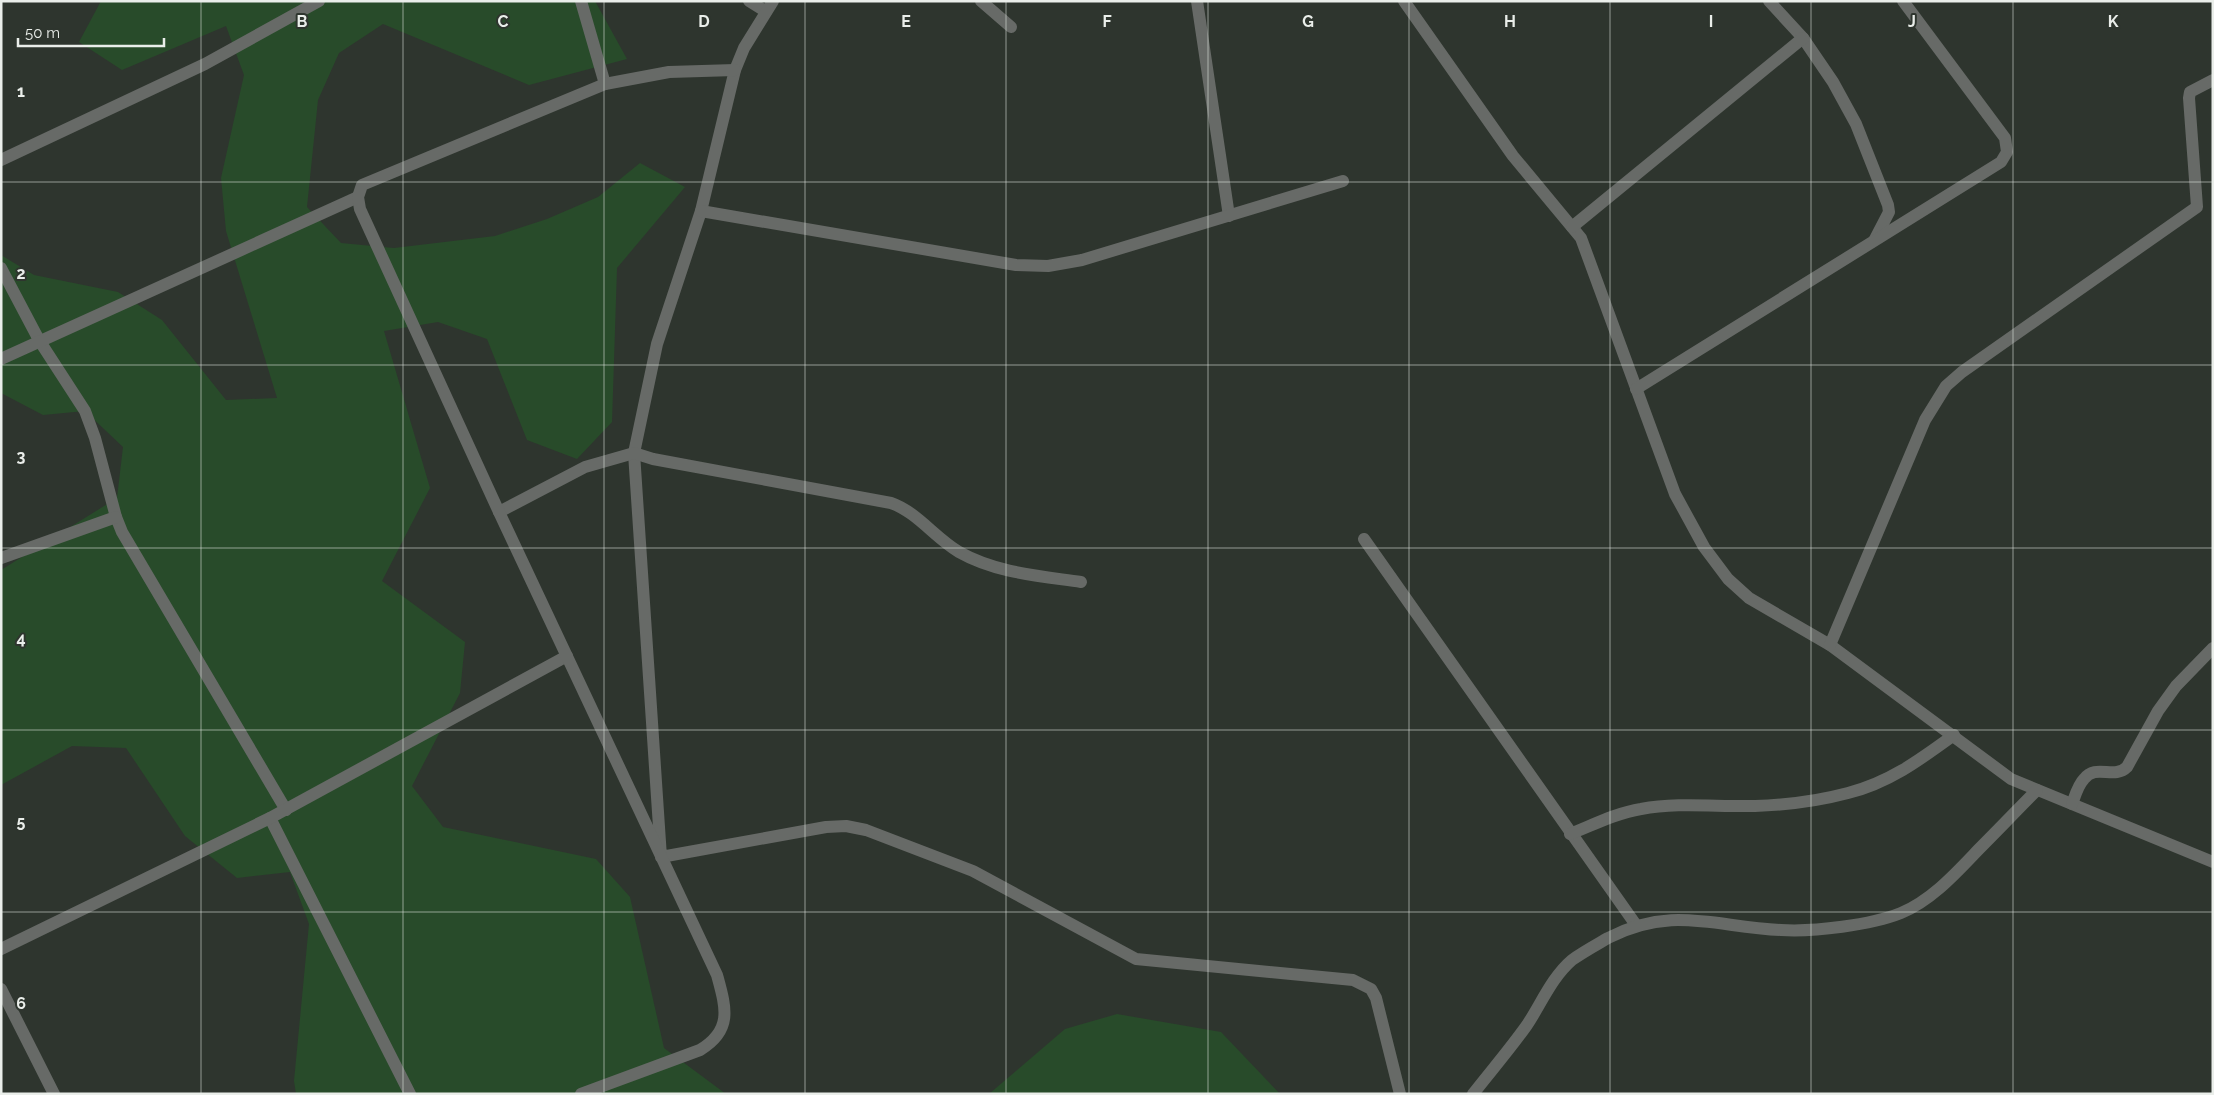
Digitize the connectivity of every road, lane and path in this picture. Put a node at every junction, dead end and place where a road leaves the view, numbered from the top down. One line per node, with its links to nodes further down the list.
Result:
1 (319, 1): 15 (street)
2 (581, 1): 14 (street)
3 (749, 1): 9 (street)
4 (982, 1): 10 (street)
5 (1197, 1): 19 (street)
6 (1404, 1): 20 (street)
7 (1769, 1): 11 (street)
8 (1903, 1): 21 (street)
9 (769, 6): 12 (street)
10 (1011, 27)
11 (1803, 38): 20 (street); 21 (street)
12 (735, 70): 14 (street); 18 (street)
13 (2213, 80): 32 (street)
14 (605, 84): 17 (street)
15 (1, 160)
16 (1343, 181): 19 (street)
17 (358, 197): 23 (street); 27 (street)
18 (701, 211): 19 (street); 26 (street)
19 (1229, 216)
20 (1572, 227): 25 (street)
21 (1874, 242): 25 (street)
22 (1, 268): 23 (street)
23 (38, 340): 24 (street); 28 (street)
24 (1, 359)
25 (1636, 389): 32 (street)
26 (634, 453): 27 (street); 31 (street); 41 (street)
27 (499, 512): 34 (street)
28 (116, 517): 30 (street); 38 (street)
29 (1364, 539): 40 (street)
30 (1, 558)
31 (1081, 582)
32 (1830, 645): 35 (street)
33 (2213, 648): 37 (street)
34 (567, 656): 38 (street); 41 (street)
35 (1954, 735): 36 (street); 40 (street)
36 (2037, 790): 37 (street); 43 (street)
37 (2072, 804): 42 (street)
38 (286, 810): 39 (street)
39 (270, 818): 44 (street); 47 (street)
40 (1570, 834): 43 (street)
41 (661, 857): 48 (street); 49 (street)
42 (2213, 862)
43 (1636, 925): 50 (street)
44 (1, 948)
45 (1, 989): 46 (street)
46 (54, 1094)
47 (410, 1094)
48 (581, 1094)
49 (1400, 1094)
50 (1474, 1094)

